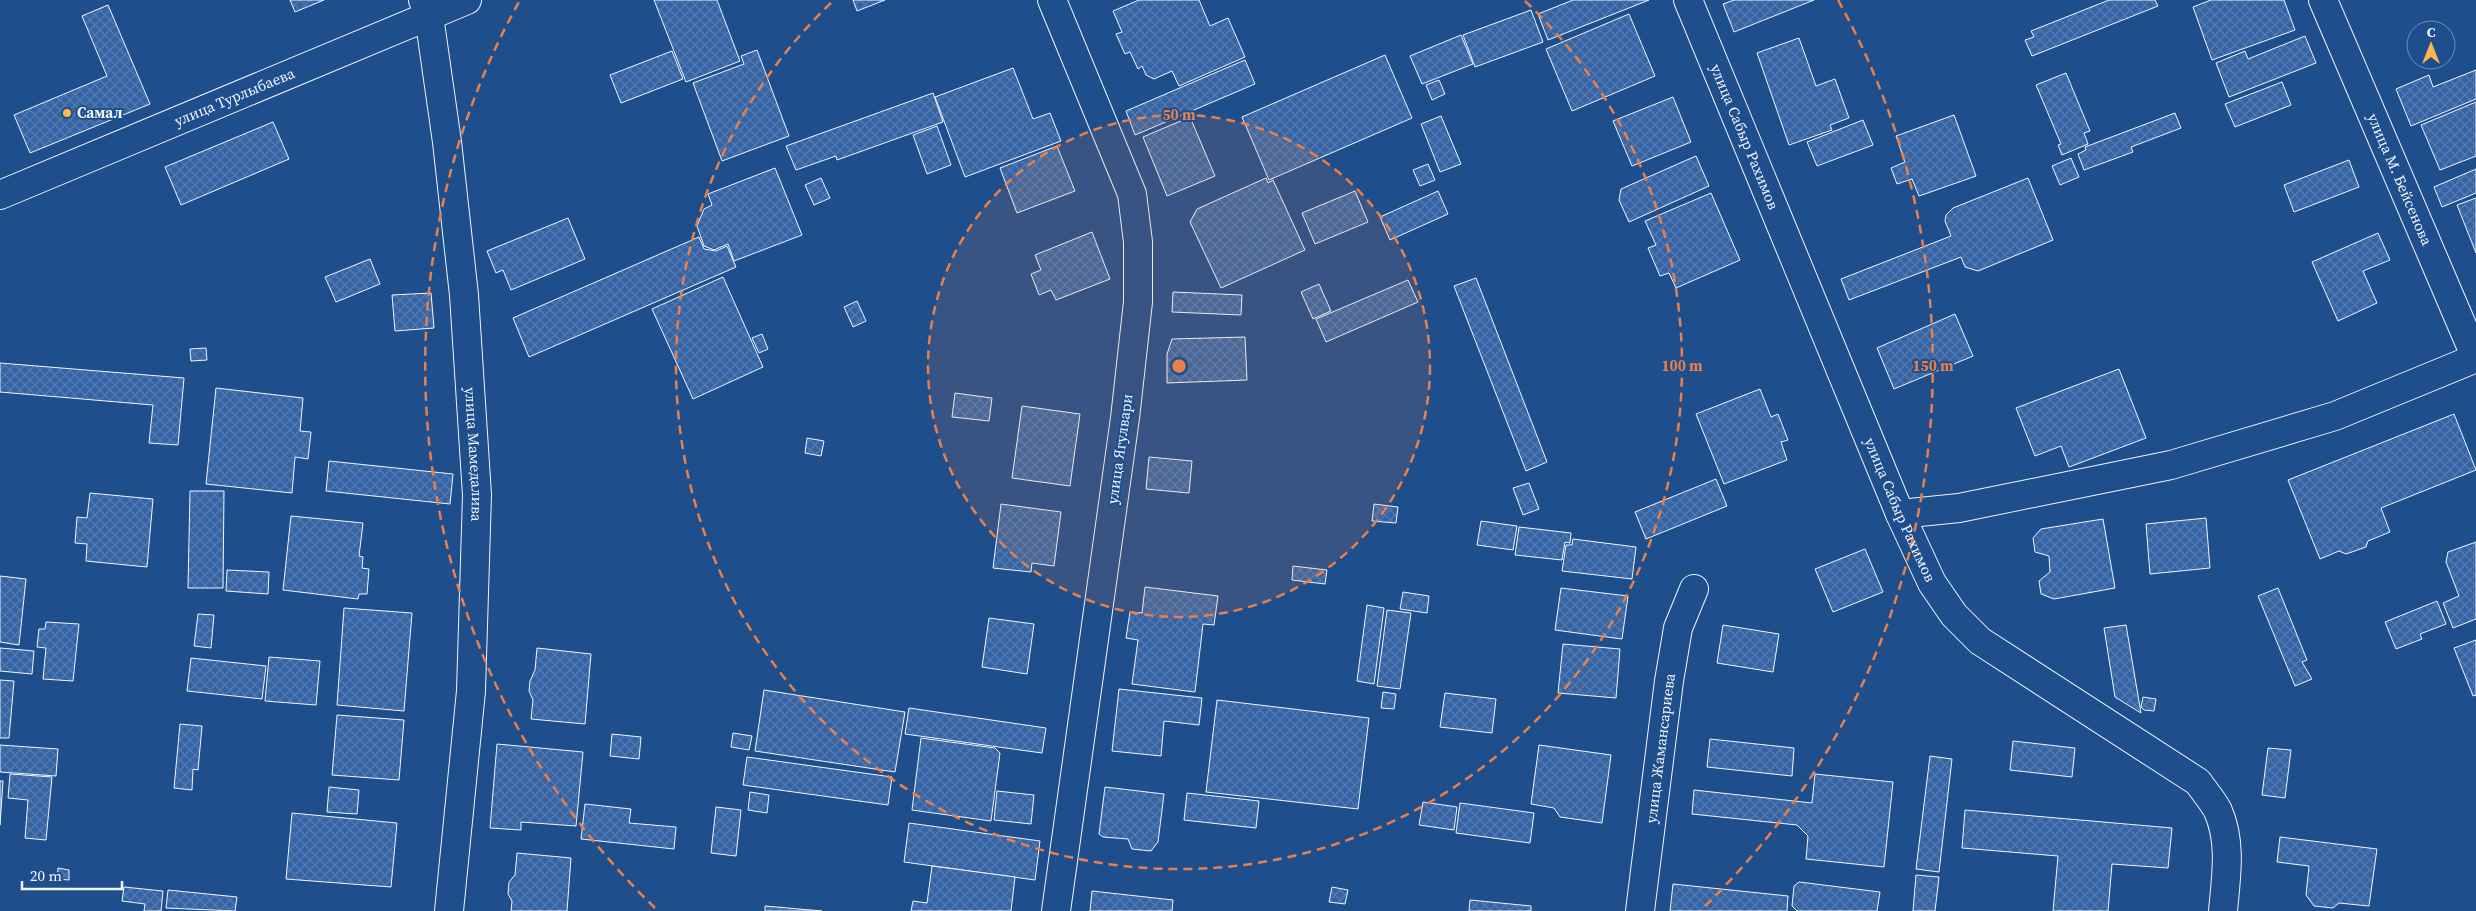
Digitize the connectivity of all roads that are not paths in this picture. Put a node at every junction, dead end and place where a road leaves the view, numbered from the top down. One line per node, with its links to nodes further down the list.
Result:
1 (467, 0): 5 (street, улица Турлыбаева)
2 (1052, 0): 11 (street, улица Ягулвари)
3 (1688, 0): 8 (street, улица Сабыр Рахимов)
4 (2323, 0): 7 (street, улица М. Бейсенова)
5 (426, 8): 6 (street, улица Турлыбаева); 10 (street, улица Мамедалива)
6 (0, 195)
7 (2476, 358): 8 (street)
8 (1900, 514): 13 (street, улица Сабыр Рахимов)
9 (1694, 589): 12 (street, улица Жамансариева)
10 (449, 911)
11 (1056, 911)
12 (1640, 911)
13 (2223, 911)

